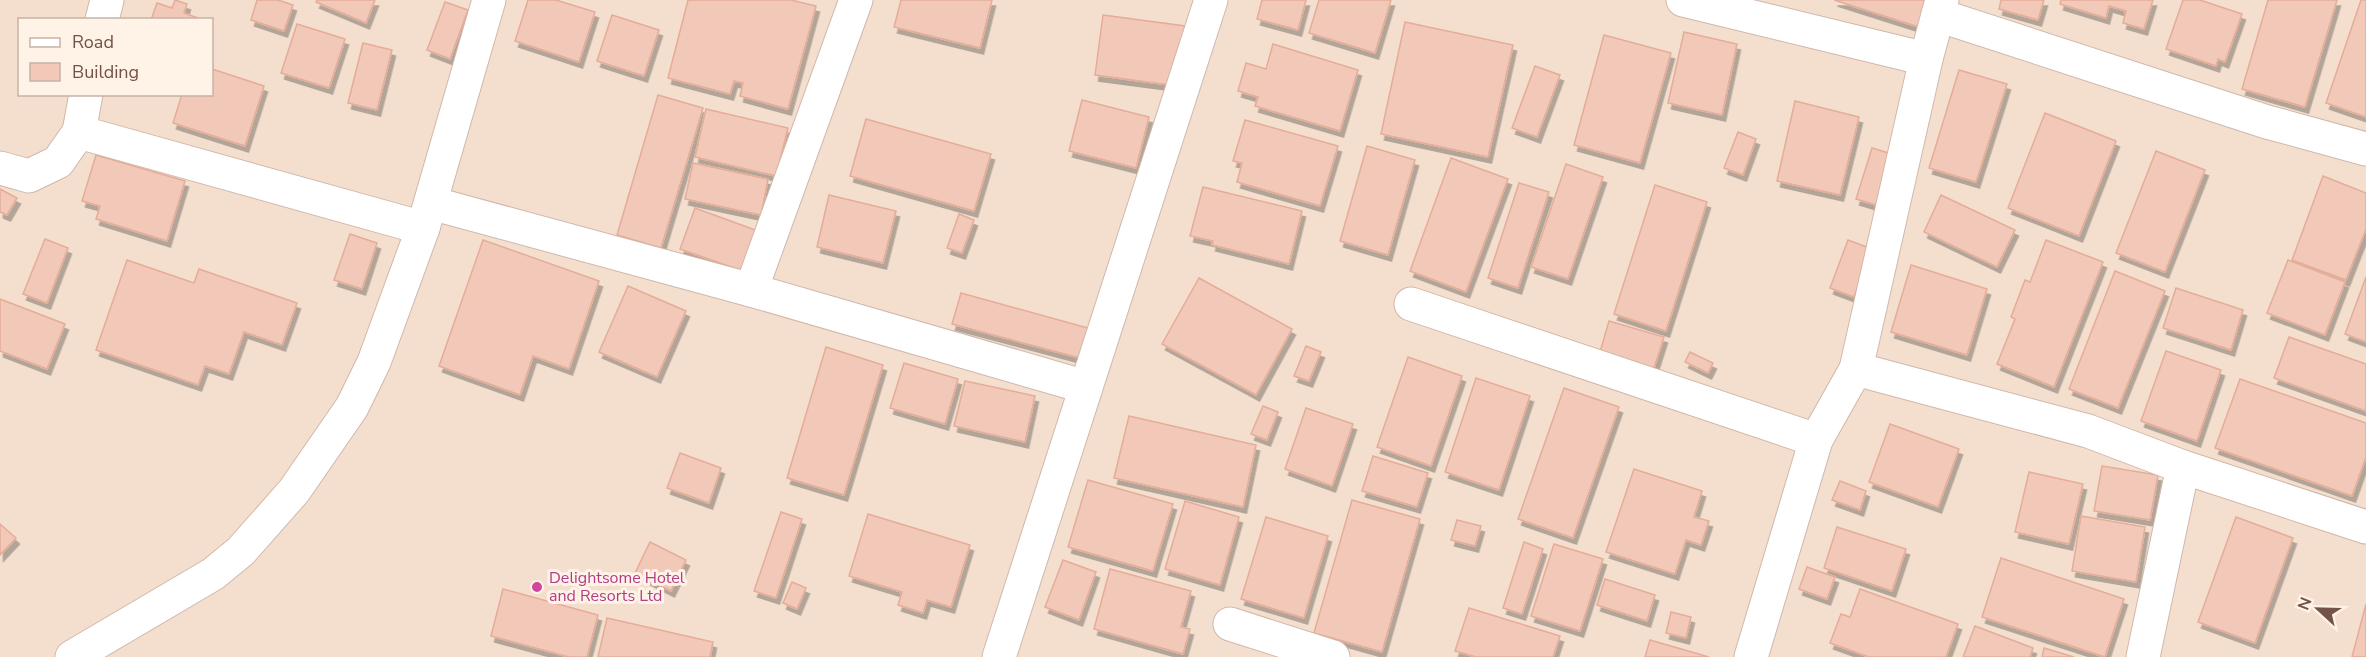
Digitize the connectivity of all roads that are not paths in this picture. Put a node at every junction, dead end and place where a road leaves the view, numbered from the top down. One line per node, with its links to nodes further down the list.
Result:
1 (107, 0): 7 (street)
2 (489, 0): 13 (street)
3 (856, 0): 14 (street)
4 (1211, 0): 17 (street)
5 (1683, 0): 8 (street)
6 (1940, 7): 8 (street); 11 (street)
7 (102, 18)
8 (1926, 58): 16 (street)
9 (86, 96): 10 (street)
10 (79, 132): 12 (street); 13 (street)
11 (2366, 149)
12 (0, 168)
13 (427, 215): 14 (street); 22 (street)
14 (751, 290): 17 (street)
15 (1411, 304): 18 (street)
16 (1856, 369): 18 (street); 19 (street)
17 (1086, 387): 23 (street)
18 (1816, 440): 25 (street)
19 (2183, 467): 20 (street); 26 (street)
20 (2366, 527)
21 (1230, 624): 24 (street)
22 (72, 657)
23 (999, 657)
24 (1333, 657)
25 (1751, 657)
26 (2143, 657)

